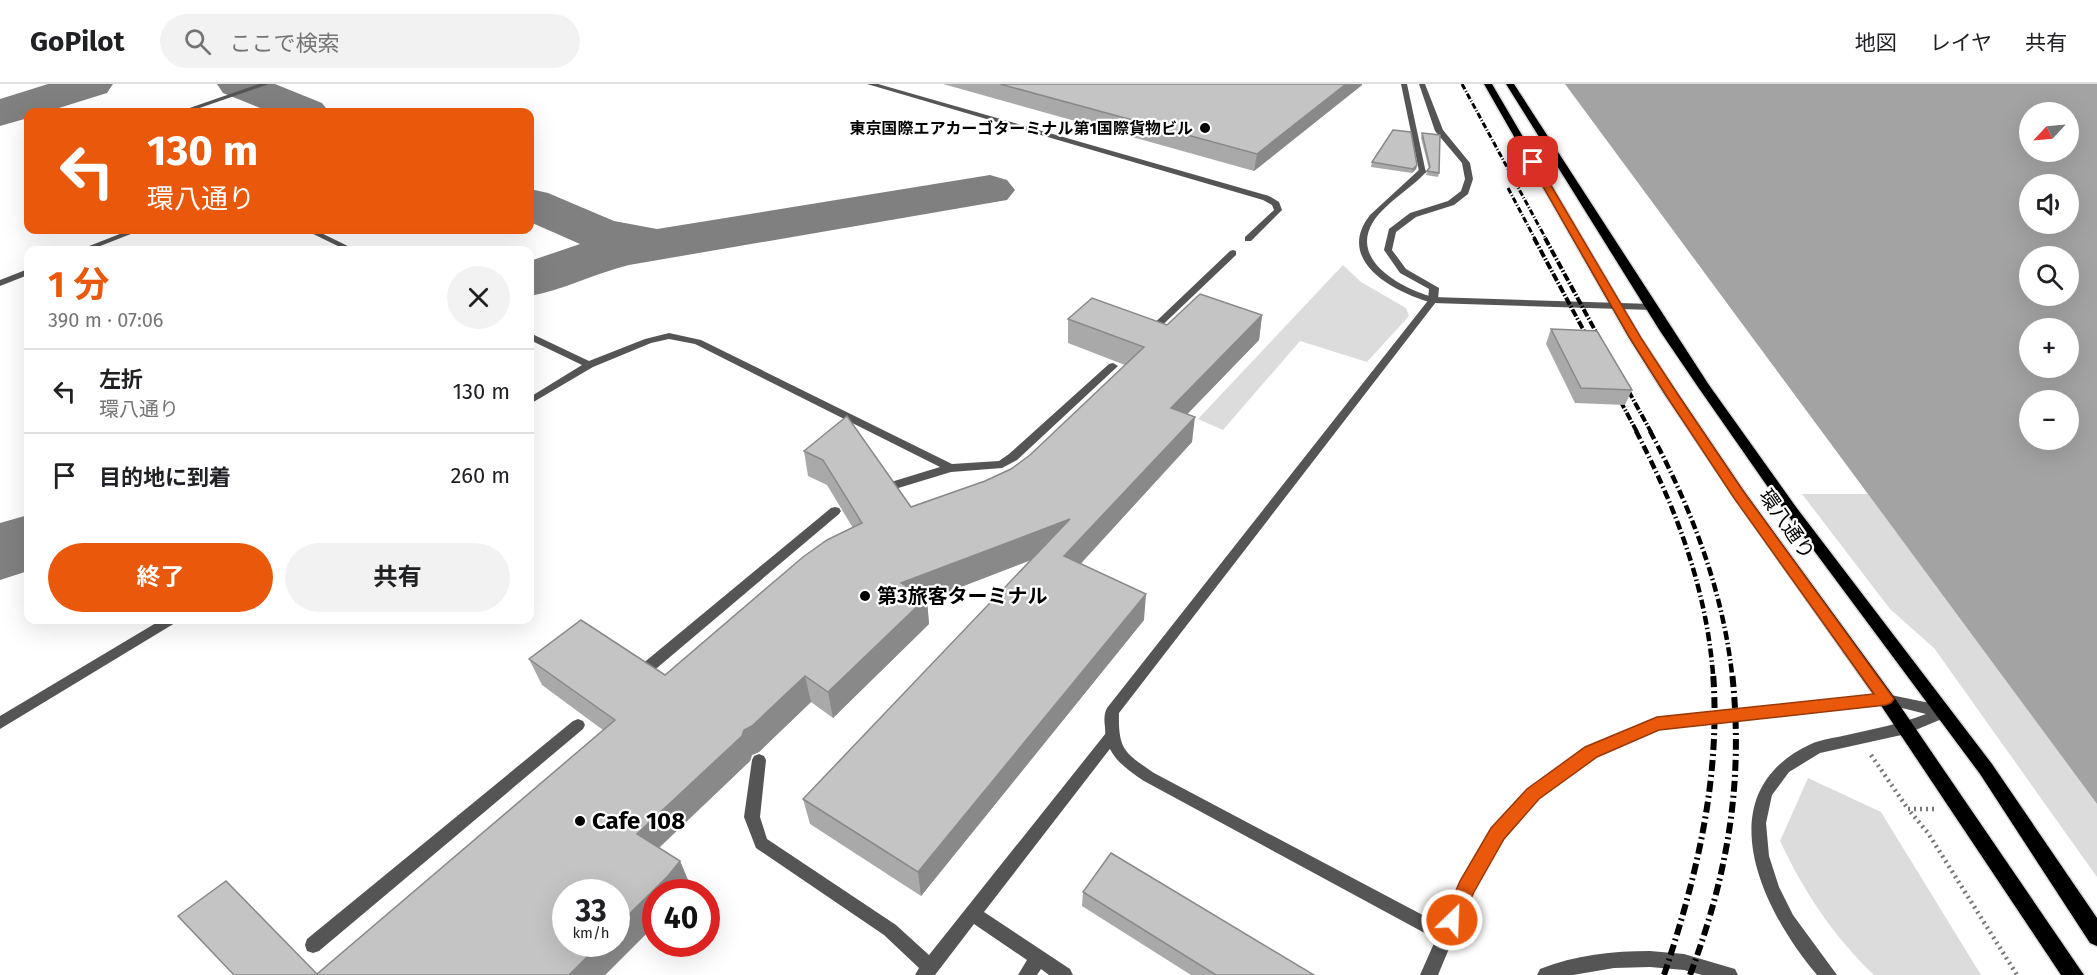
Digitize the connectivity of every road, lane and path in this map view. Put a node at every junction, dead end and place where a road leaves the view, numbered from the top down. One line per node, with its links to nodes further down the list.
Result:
1 (266, 84): 7 (street)
2 (870, 84): 10 (street)
3 (1404, 84): 16 (street)
4 (1422, 84): 16 (street)
5 (1488, 84): 17 (main road, 環八通り)
6 (1510, 84): 18 (main road)
7 (194, 108)
8 (126, 234): 11 (street)
9 (318, 234): 12 (street)
10 (1248, 239)
11 (94, 246)
12 (343, 246)
13 (1233, 253): 19 (street)
14 (24, 274): 15 (street)
15 (0, 283)
16 (1433, 300): 17 (street); 34 (street)
17 (1617, 306): 18 (street); 29 (main road, 環八通り)
18 (1652, 307): 30 (main road)
19 (1147, 334)
20 (534, 338): 21 (street)
21 (589, 364): 23 (street); 24 (street)
22 (1113, 366): 24 (street)
23 (534, 398)
24 (950, 468): 25 (street)
25 (895, 485)
26 (835, 511): 28 (street)
27 (163, 624): 31 (street)
28 (646, 669)
29 (1886, 699): 30 (street); 33 (main road, 環八通り); 40 (street)
30 (1944, 712): 33 (street); 41 (main road)
31 (0, 723)
32 (578, 725): 42 (street)
33 (1906, 728): 50 (street); 52 (main road, 環八通り)
34 (1111, 736): 39 (street); 40 (street)
35 (759, 760): 44 (street)
36 (1887, 778): 37 (path)
37 (1908, 809): 38 (path); 51 (path)
38 (1924, 809)
39 (972, 913): 43 (street); 44 (street)
40 (1445, 936): 47 (street)
41 (2097, 936)
42 (313, 945)
43 (1039, 958): 45 (street); 46 (street)
44 (927, 971)
45 (1027, 975)
46 (1064, 975)
47 (1429, 975)
48 (1546, 975): 49 (street)
49 (1729, 975)
50 (1828, 975)
51 (2017, 975)
52 (2073, 975)

